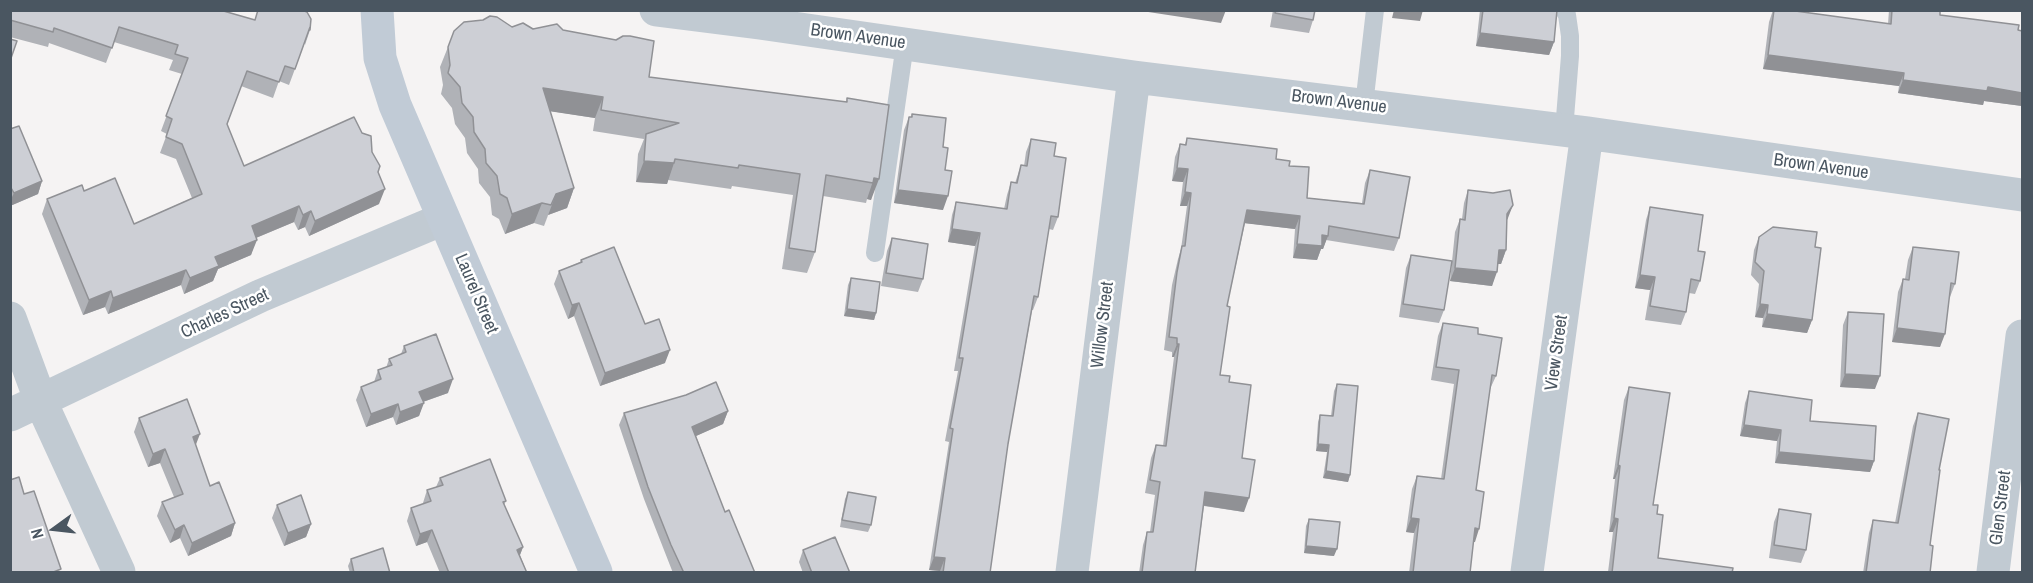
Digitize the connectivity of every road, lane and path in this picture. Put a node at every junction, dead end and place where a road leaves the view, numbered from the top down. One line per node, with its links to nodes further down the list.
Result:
1 (377, 10): 10 (street, Laurel Street)
2 (656, 10): 5 (street, Brown Avenue)
3 (1376, 10): 7 (lane)
4 (1564, 10): 8 (lane)
5 (905, 44): 6 (street, Brown Avenue); 11 (lane)
6 (1134, 76): 7 (street, Brown Avenue); 18 (street, Willow Street)
7 (1364, 105): 8 (street, Brown Avenue)
8 (1575, 131): 9 (street, Brown Avenue); 19 (street, View Street)
9 (2022, 195)
10 (443, 219): 14 (street, Charles Street); 17 (street, Laurel Street)
11 (875, 254)
12 (10, 318): 14 (street)
13 (2022, 336): 20 (street, Glen Street)
14 (41, 402): 15 (street, Charles Street); 16 (street)
15 (10, 416)
16 (118, 573)
17 (596, 573)
18 (1072, 573)
19 (1527, 573)
20 (1993, 573)

